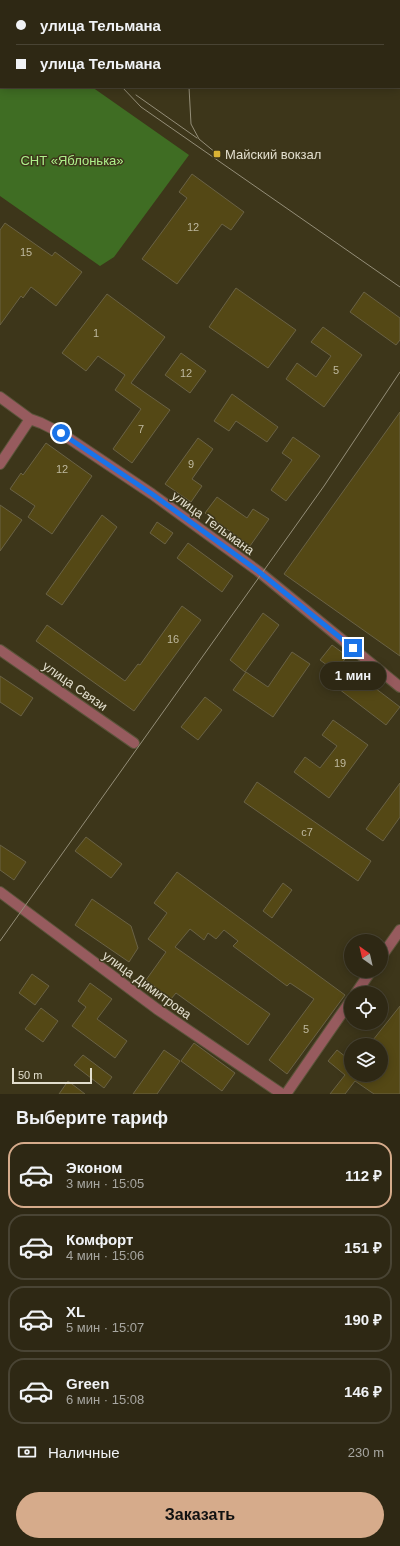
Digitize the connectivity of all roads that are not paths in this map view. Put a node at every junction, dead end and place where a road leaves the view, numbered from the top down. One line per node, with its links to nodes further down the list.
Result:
1 (0, 397): 2 (street, улица Тельмана)
2 (30, 419): 3 (street); 5 (street, улица Тельмана)
3 (0, 464)
4 (0, 650): 6 (street, улица Связи)
5 (400, 687)
6 (134, 743)
7 (0, 892): 11 (street, улица Димитрова)
8 (400, 930): 9 (street)
9 (388, 947)
10 (344, 1010): 12 (street)
11 (282, 1094)
12 (286, 1094)

